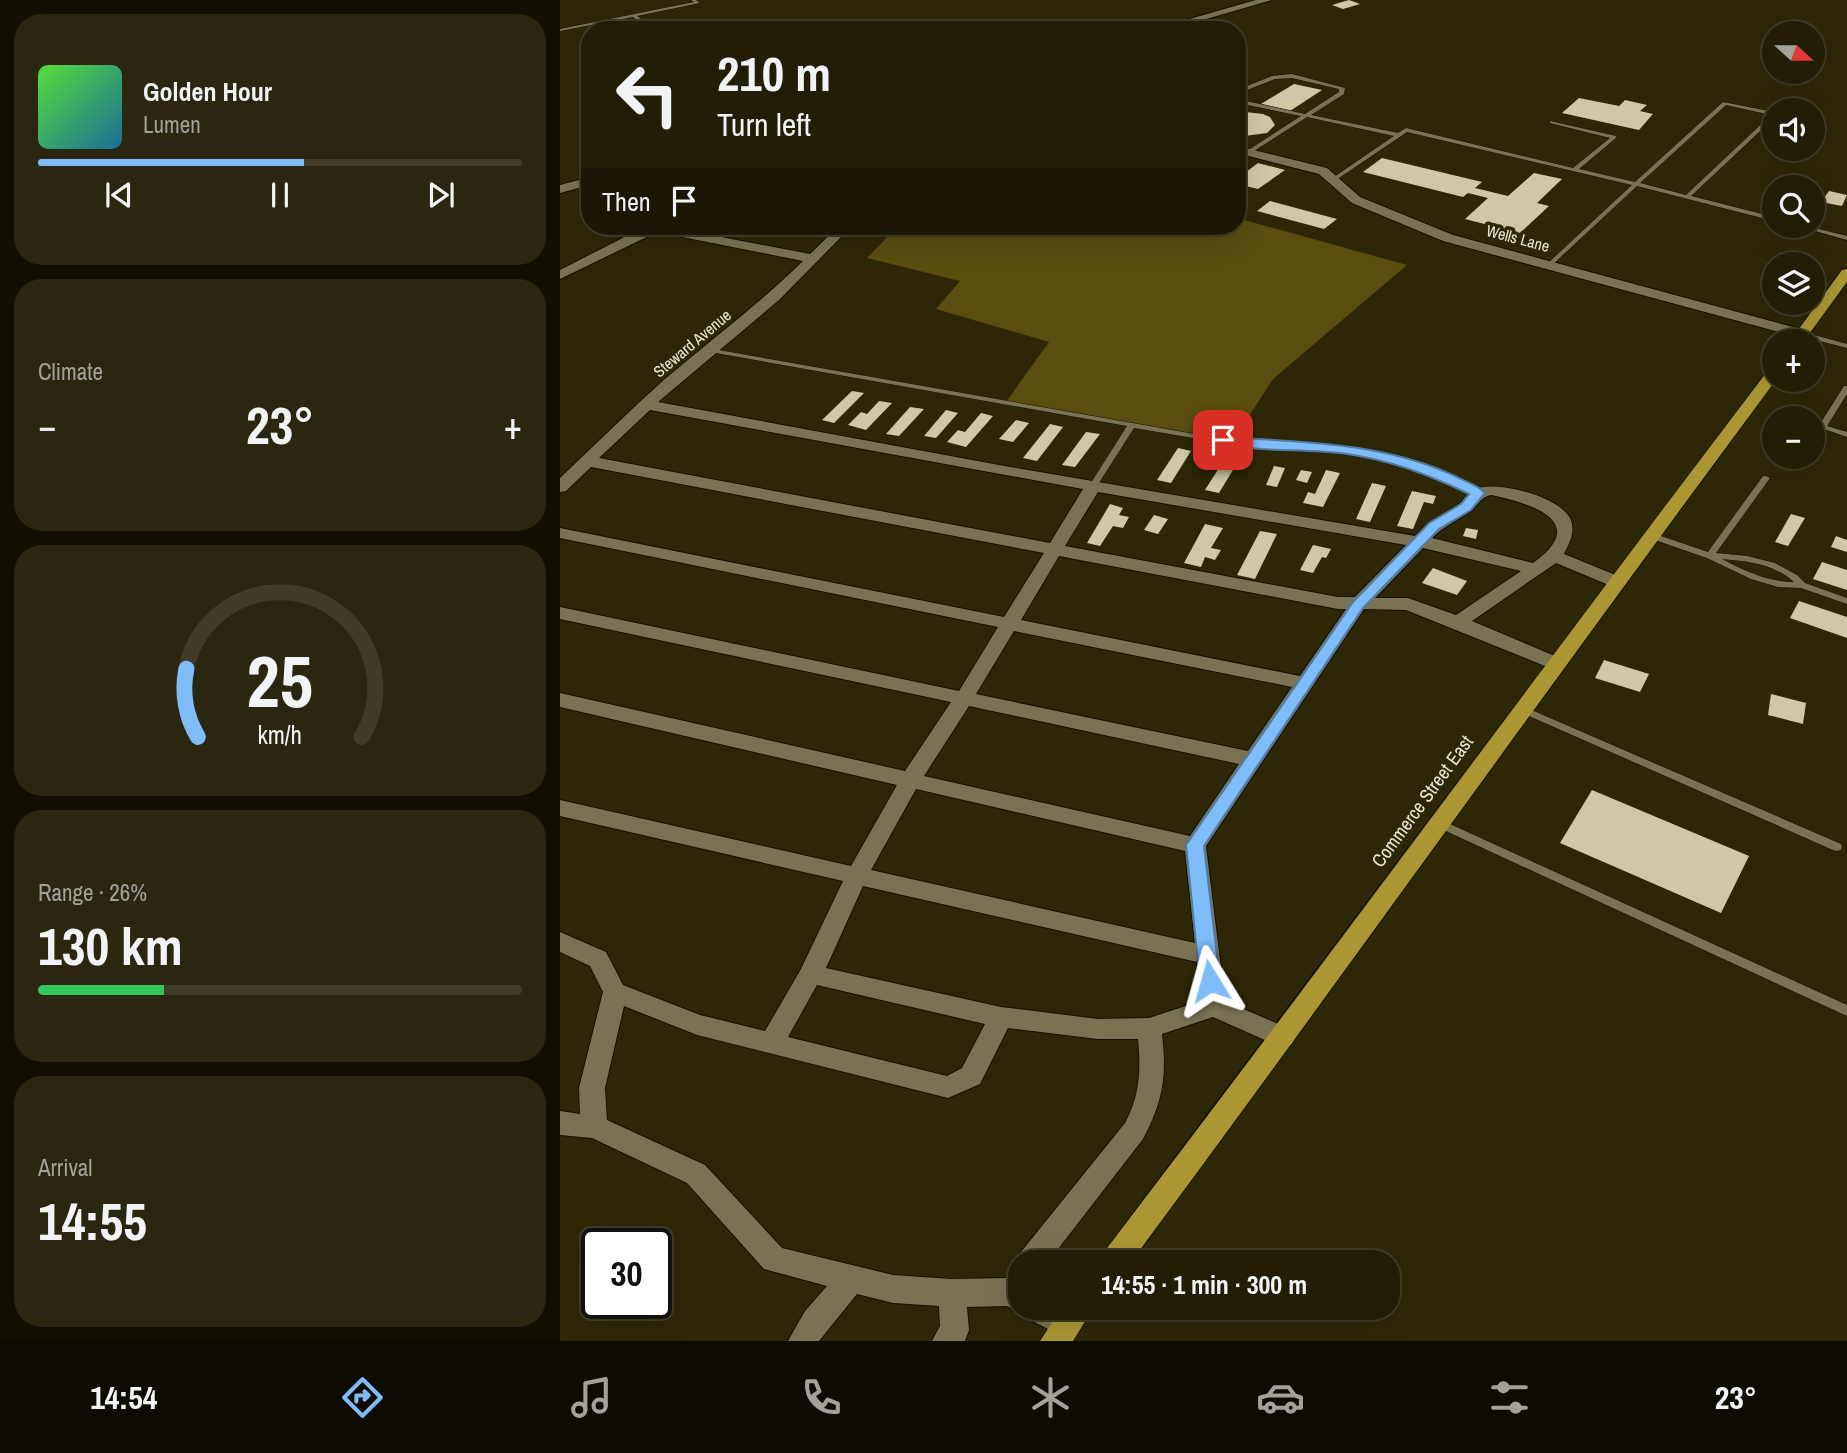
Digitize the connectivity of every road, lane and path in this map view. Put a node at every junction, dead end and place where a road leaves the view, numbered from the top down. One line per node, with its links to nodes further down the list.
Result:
1 (693, 0): 3 (lane)
2 (1267, 0): 6 (street)
3 (635, 17): 4 (lane); 5 (lane)
4 (612, 21)
5 (641, 21)
6 (1189, 21)
7 (581, 26): 8 (lane)
8 (560, 30)
9 (1246, 88): 12 (lane)
10 (1246, 103): 12 (lane)
11 (1762, 111): 21 (lane)
12 (1304, 117): 15 (lane); 16 (lane)
13 (1552, 122): 18 (lane)
14 (1762, 125): 23 (lane)
15 (1398, 135): 18 (lane); 19 (lane)
16 (1246, 149)
17 (1246, 152): 19 (street, Wells Lane)
18 (1574, 170): 21 (lane)
19 (1334, 180): 31 (street, Wells Lane)
20 (581, 183): 22 (street)
21 (1636, 184): 23 (lane); 31 (lane)
22 (560, 189)
23 (1687, 197): 24 (lane)
24 (1762, 216)
25 (1825, 232): 29 (lane)
26 (638, 235): 33 (street)
27 (693, 235): 30 (street)
28 (837, 235): 30 (street, Steward Avenue)
29 (1847, 237)
30 (813, 259): 38 (street, Steward Avenue)
31 (1549, 265): 34 (street, Wells Lane)
32 (1847, 273): 35 (highway)
33 (560, 275)
34 (1769, 329)
35 (1807, 329)
36 (1825, 342): 37 (lane)
37 (1847, 346)
38 (710, 350): 41 (street, Steward Avenue); 42 (lane)
39 (1762, 388): 50 (highway, Commerce Street East)
40 (1847, 388): 43 (lane)
41 (648, 405): 44 (street, Steward Avenue); 46 (street)
42 (1132, 425): 46 (lane); 48 (lane)
43 (1847, 435)
44 (587, 461): 47 (street, Steward Avenue); 52 (street)
45 (1766, 478): 54 (lane)
46 (1093, 486): 51 (street); 52 (street)
47 (560, 487)
48 (1478, 493): 51 (street); 53 (street)
49 (560, 533): 62 (street)
50 (1652, 536): 54 (lane); 56 (highway, Commerce Street East)
51 (1419, 543): 55 (street); 59 (street)
52 (1052, 550): 59 (street); 62 (street)
53 (1554, 556): 55 (street); 56 (street)
54 (1710, 556): 57 (lane); 57 (lane)
55 (1536, 569): 61 (street)
56 (1617, 582): 63 (highway, Commerce Street East)
57 (1802, 585): 58 (lane)
58 (1847, 601)
59 (1358, 605): 61 (street); 64 (street)
60 (560, 613): 65 (street)
61 (1458, 622): 63 (street)
62 (1007, 623): 64 (street); 65 (street)
63 (1555, 664): 67 (highway, Commerce Street East)
64 (1303, 683): 68 (street)
65 (962, 700): 68 (street); 69 (street)
66 (560, 701): 69 (street)
67 (1522, 709): 71 (highway, Commerce Street East); 73 (lane)
68 (1255, 760): 72 (street)
69 (909, 782): 72 (street); 74 (street)
70 (560, 808): 74 (street)
71 (1438, 823): 80 (lane); 83 (highway, Commerce Street East)
72 (1195, 845): 76 (street)
73 (1838, 847)
74 (856, 876): 76 (street); 77 (street)
75 (560, 941): 78 (street)
76 (1206, 955): 79 (street)
77 (811, 974): 81 (street); 84 (street)
78 (615, 992): 84 (street); 86 (street)
79 (1214, 1007): 82 (street); 83 (street)
80 (1847, 1011)
81 (1001, 1017): 82 (street); 84 (street)
82 (1149, 1028): 87 (street)
83 (1283, 1037): 88 (highway, Commerce Street East)
84 (772, 1042)
85 (560, 1123): 86 (street)
86 (594, 1127): 89 (street)
87 (1040, 1250)
88 (1123, 1250)
89 (850, 1279): 91 (street); 92 (street)
90 (1008, 1290): 91 (street)
91 (952, 1293): 93 (street)
92 (803, 1341)
93 (947, 1341)

